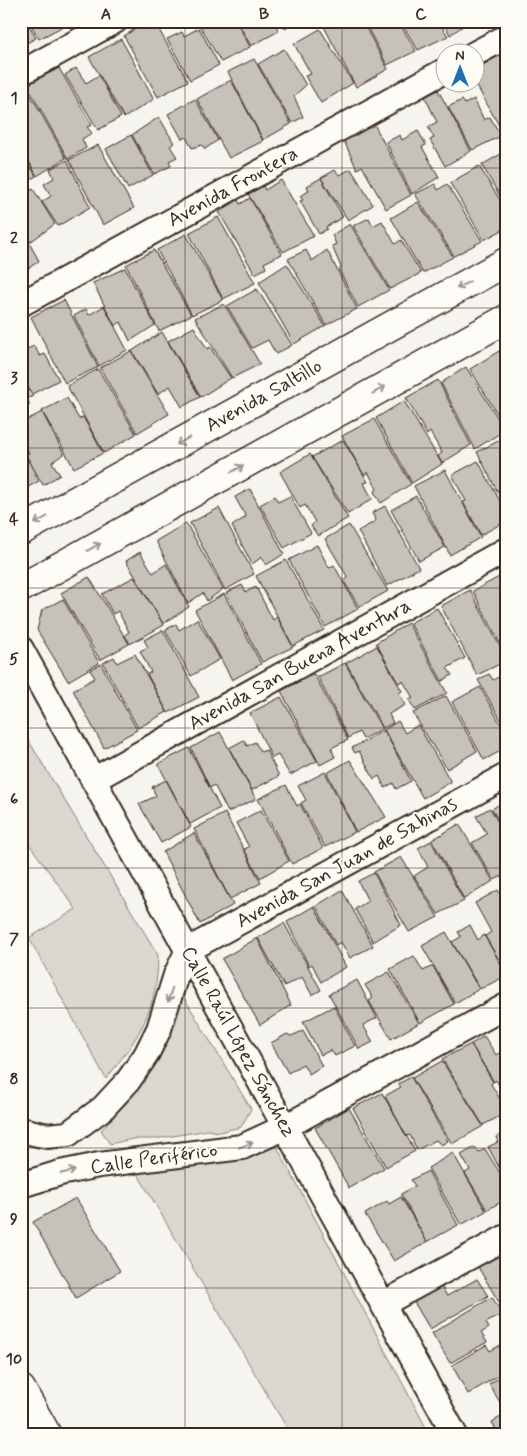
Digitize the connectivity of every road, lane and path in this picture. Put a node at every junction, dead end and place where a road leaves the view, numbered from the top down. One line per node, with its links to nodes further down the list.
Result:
1 (114, 21): 4 (street)
2 (506, 37): 3 (street)
3 (484, 49)
4 (21, 73)
5 (434, 77): 7 (street, Avenida Frontera)
6 (506, 262): 9 (street, Avenida Saltillo, one-way to 9)
7 (21, 304)
8 (506, 319): 11 (street, one-way to 8)
9 (21, 531)
10 (506, 550): 14 (street, Avenida San Buena Aventura)
11 (21, 588)
12 (21, 649): 14 (street, Calle Raúl López Sánchez)
13 (506, 776): 15 (street, Avenida San Juan de Sabinas)
14 (94, 780): 15 (street, Calle Raúl López Sánchez)
15 (188, 950): 17 (street, Calle Raúl López Sánchez); 18 (street, one-way to 18)
16 (506, 1006): 17 (street, Calle Periférico)
17 (285, 1127): 19 (street, Calle Periférico, one-way to 17); 21 (street, Calle Raúl López Sánchez)
18 (21, 1130)
19 (21, 1185)
20 (506, 1236): 21 (street)
21 (383, 1304): 24 (street, Calle Raúl López Sánchez)
22 (21, 1389): 23 (street)
23 (47, 1435)
24 (455, 1435)

